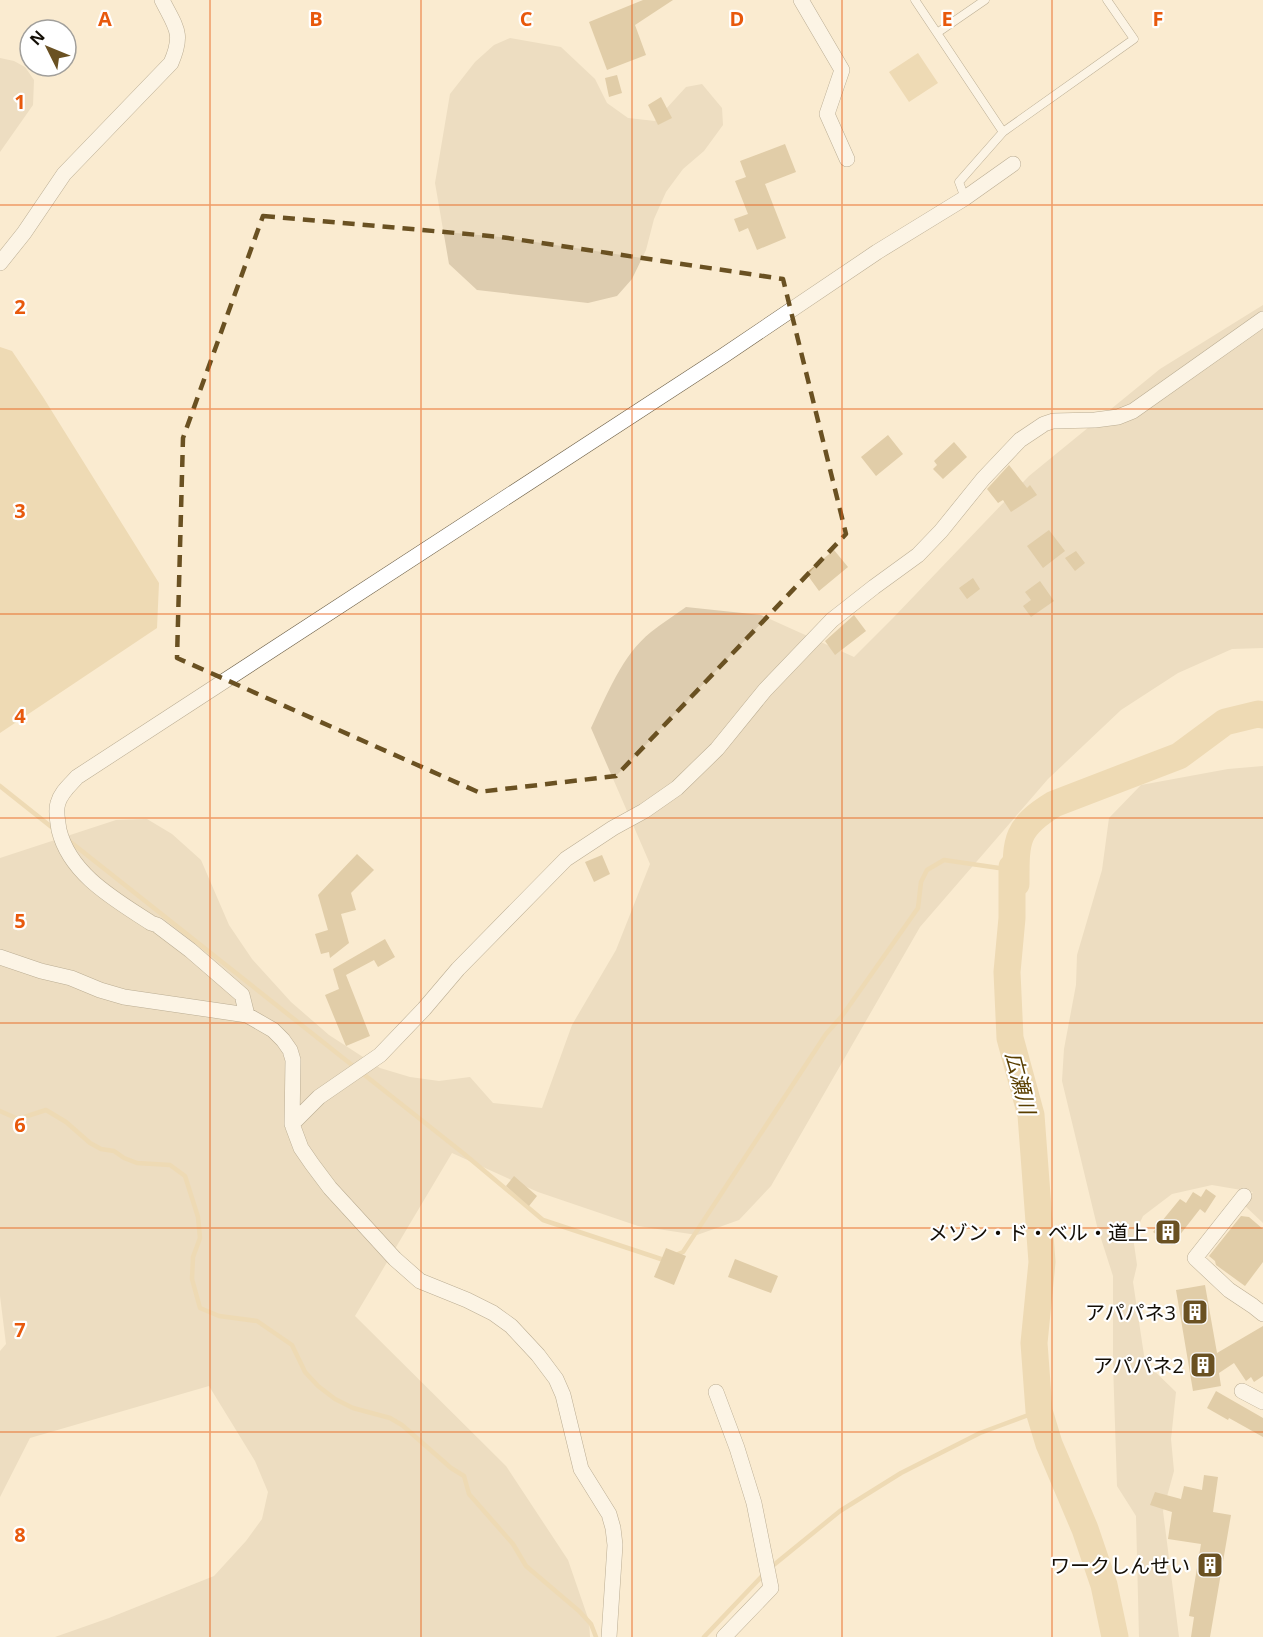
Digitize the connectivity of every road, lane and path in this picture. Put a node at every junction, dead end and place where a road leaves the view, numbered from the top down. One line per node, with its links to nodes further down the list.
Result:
1 (162, 0): 12 (street)
2 (801, 0): 9 (street)
3 (915, 0): 7 (lane)
4 (985, 0): 7 (lane)
5 (1120, 0): 6 (lane)
6 (1109, 3): 8 (lane)
7 (937, 33): 8 (lane)
8 (1003, 132): 11 (lane)
9 (847, 159)
10 (1013, 164): 11 (street)
11 (965, 198): 15 (street)
12 (0, 263)
13 (1263, 319): 16 (street)
14 (0, 957): 15 (street)
15 (247, 1016): 16 (street)
16 (292, 1124): 22 (street)
17 (1244, 1196): 18 (street)
18 (1260, 1305)
19 (1242, 1391): 21 (street)
20 (716, 1392): 23 (street)
21 (1263, 1402)
22 (609, 1637)
23 (724, 1637)

